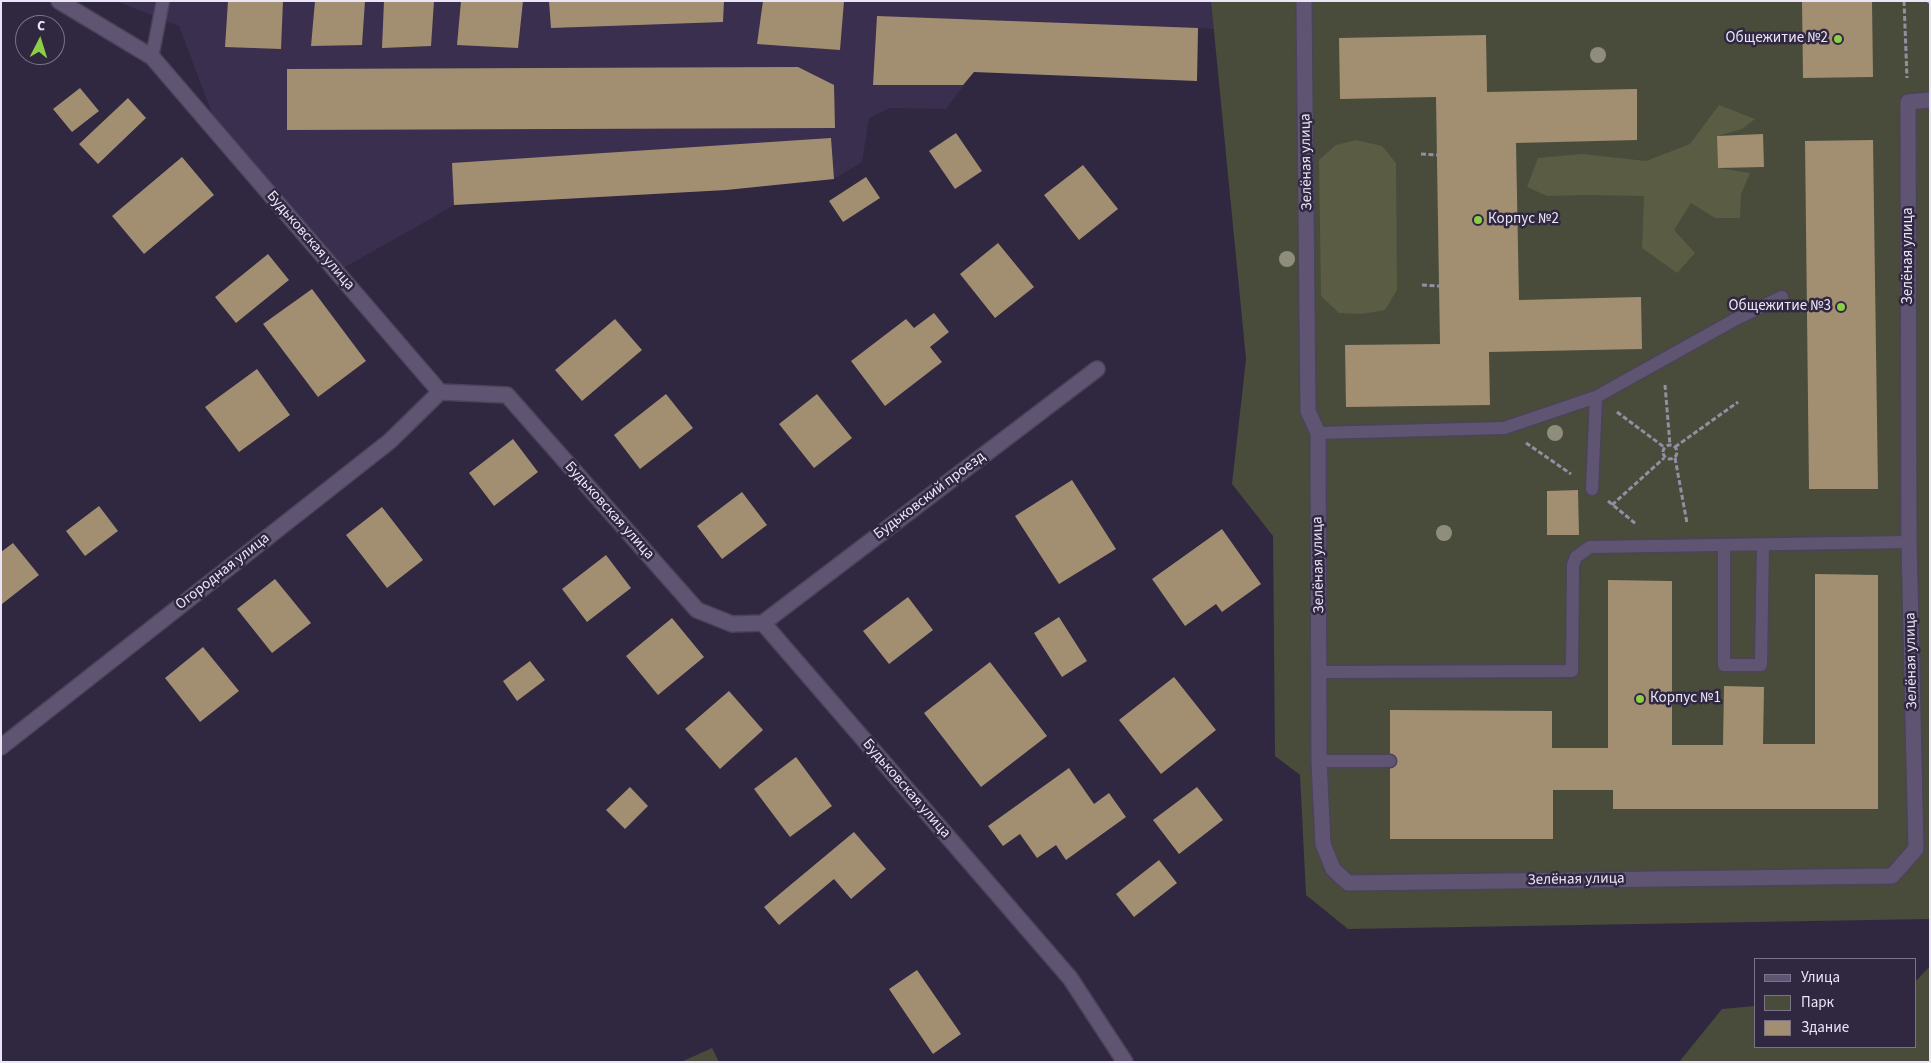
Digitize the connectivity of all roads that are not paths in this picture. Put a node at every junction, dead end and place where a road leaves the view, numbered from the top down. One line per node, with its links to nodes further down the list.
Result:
1 (59, 1): 4 (street, Будьковская улица)
2 (163, 1): 4 (lane)
3 (1304, 1): 10 (street, Зелёная улица)
4 (152, 58): 8 (street, Будьковская улица)
5 (1930, 100): 12 (street, Зелёная улица)
6 (1782, 297): 9 (lane)
7 (1097, 369): 15 (street, Будьковский проезд)
8 (440, 392): 15 (street, Будьковская улица); 17 (street, Огородная улица)
9 (1596, 397): 10 (lane); 11 (lane)
10 (1318, 433): 16 (street, Зелёная улица)
11 (1592, 489)
12 (1909, 542): 14 (lane); 18 (street, Зелёная улица)
13 (1724, 545): 14 (lane); 14 (lane); 16 (lane)
14 (1763, 545)
15 (763, 623): 20 (street, Будьковская улица)
16 (1320, 672): 18 (street, Зелёная улица)
17 (1, 747)
18 (1319, 761): 19 (lane)
19 (1390, 761)
20 (1125, 1062)

